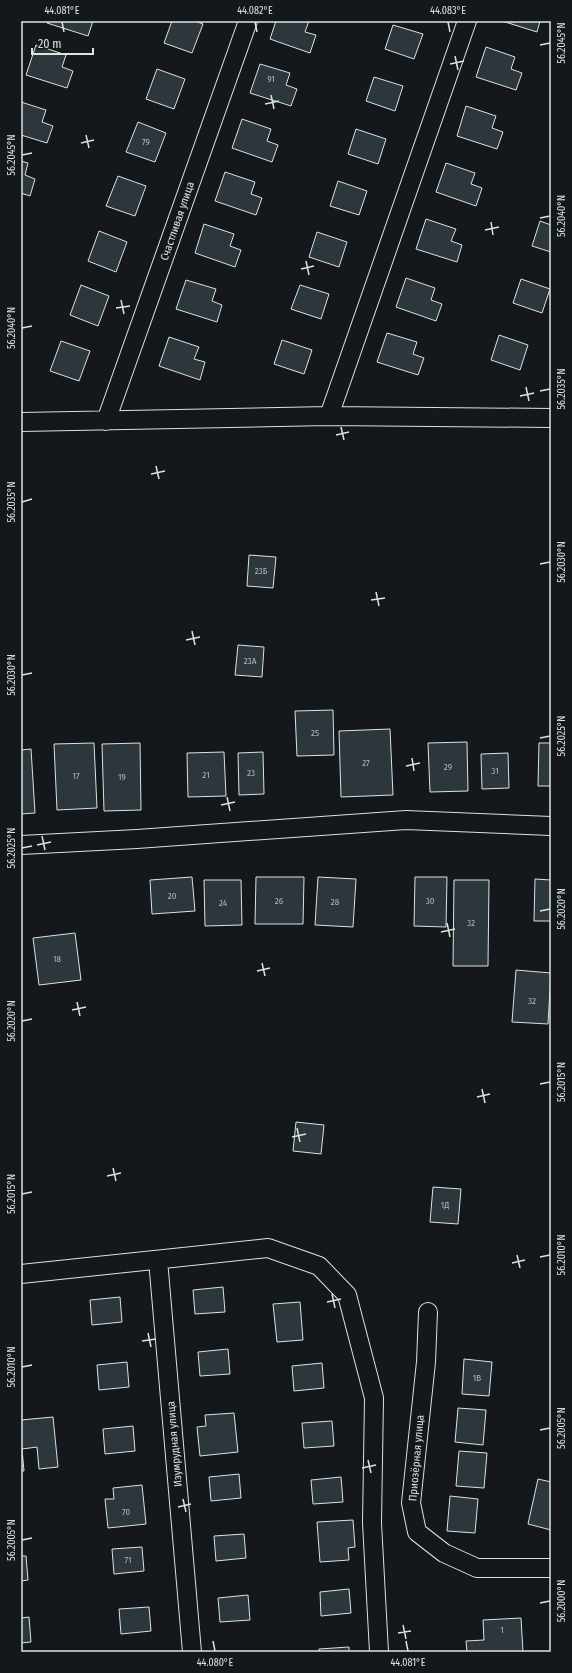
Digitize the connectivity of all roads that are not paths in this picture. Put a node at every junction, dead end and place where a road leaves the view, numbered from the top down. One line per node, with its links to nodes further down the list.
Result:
1 (248, 21): 5 (street, Счастливая улица)
2 (467, 21): 3 (street)
3 (329, 416): 4 (street); 5 (street)
4 (551, 418)
5 (106, 421): 6 (street)
6 (21, 422)
7 (551, 826): 8 (street)
8 (21, 845)
9 (158, 1260): 10 (street); 13 (street, Изумрудная улица); 14 (street)
10 (21, 1274)
11 (428, 1312): 12 (street, Приозёрная улица)
12 (551, 1568)
13 (192, 1652)
14 (379, 1652)

